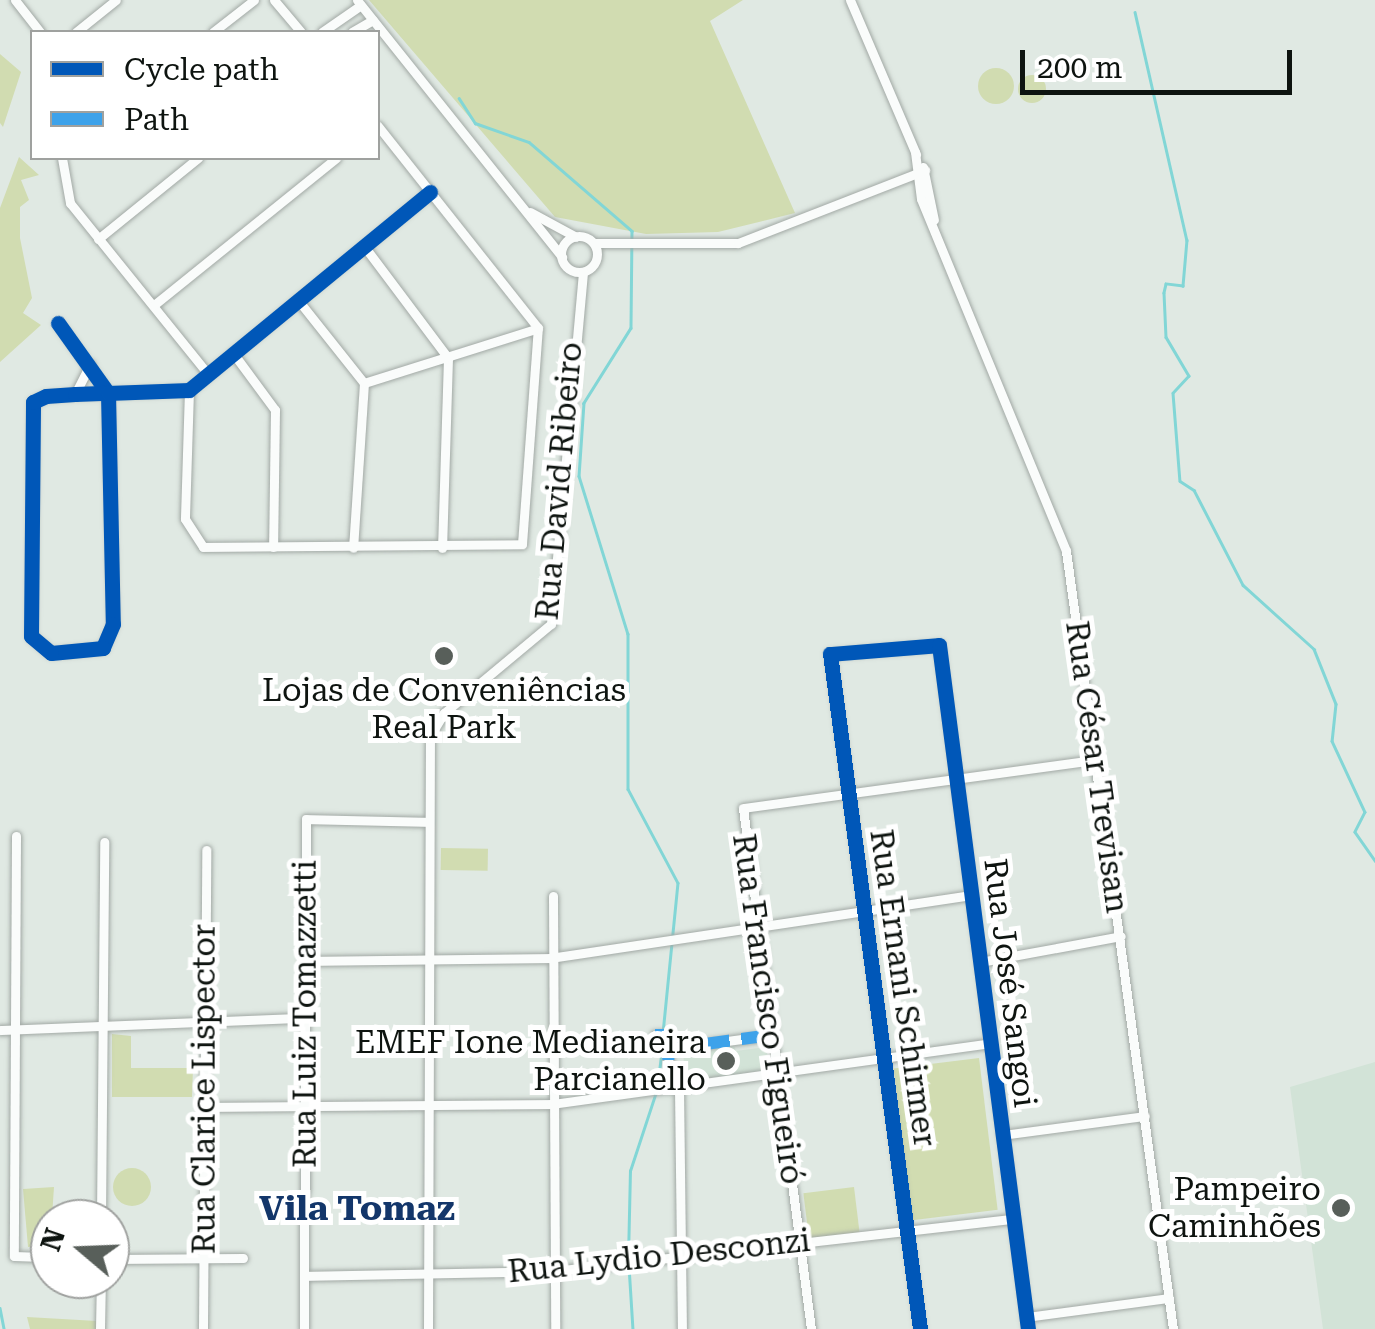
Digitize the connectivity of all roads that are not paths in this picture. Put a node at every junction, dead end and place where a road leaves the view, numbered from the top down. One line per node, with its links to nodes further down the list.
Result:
1 (15, 0): 8 (street)
2 (116, 0): 9 (street)
3 (254, 0): 10 (street)
4 (274, 0): 11 (street)
5 (850, 0): 20 (street, Rua César Trevisan)
6 (359, 3): 7 (street); 12 (street)
7 (374, 20): 13 (street); 14 (street)
8 (38, 30)
9 (78, 30)
10 (216, 30)
11 (299, 30)
12 (325, 30)
13 (355, 30)
14 (378, 30)
15 (381, 36): 22 (street)
16 (380, 129): 21 (street)
17 (62, 160): 24 (street)
18 (196, 160): 24 (street)
19 (334, 160): 34 (street)
20 (920, 172): 27 (street); 49 (street, Rua César Trevisan)
21 (430, 192): 26 (street); 36 (street)
22 (527, 211): 23 (street); 28 (street)
23 (576, 237): 25 (street); 28 (street)
24 (98, 239): 34 (street)
25 (594, 244): 27 (street); 29 (street)
26 (364, 246): 32 (street); 38 (street)
27 (624, 248): 29 (street)
28 (562, 257): 30 (street)
29 (594, 263): 31 (street)
30 (569, 269): 31 (street); 33 (street, Rua David Ribeiro)
31 (583, 272): 33 (street, Rua David Ribeiro)
32 (298, 300): 37 (street); 41 (street)
33 (575, 300): 52 (street, Rua David Ribeiro)
34 (154, 305): 40 (street)
35 (58, 323): 39 (street)
36 (538, 328): 38 (street); 47 (street)
37 (234, 353): 40 (street); 45 (street)
38 (448, 358): 41 (street); 47 (street)
39 (90, 365): 43 (street); 44 (street)
40 (208, 374): 42 (street)
41 (364, 383): 46 (street)
42 (188, 390): 43 (street); 45 (street)
43 (108, 393): 44 (street); 44 (street)
44 (75, 394)
45 (273, 547): 46 (street)
46 (353, 548): 47 (street)
47 (442, 548)
48 (939, 644): 50 (street, Rua José Sangoi); 51 (street, Rua Ernani Schirmer)
49 (1095, 760): 50 (street); 60 (street, Rua César Trevisan)
50 (956, 777): 51 (street); 56 (street, Rua José Sangoi)
51 (849, 790): 58 (street, Rua Ernani Schirmer); 59 (street, Rua Francisco Figueiró)
52 (430, 822): 62 (street, Rua Luiz Tomazzetti); 63 (street, Rua David Ribeiro)
53 (16, 836): 68 (street)
54 (104, 842): 67 (street)
55 (206, 850): 66 (street, Rua Clarice Lispector)
56 (971, 895): 58 (street); 64 (street, Rua José Sangoi)
57 (553, 896): 61 (street)
58 (866, 912): 59 (street); 74 (street, Rua Ernani Schirmer)
59 (757, 930): 61 (street); 71 (street, Rua Francisco Figueiró)
60 (1121, 936): 64 (street); 81 (street, Rua César Trevisan)
61 (550, 958): 63 (street); 77 (street)
62 (306, 961): 63 (street); 65 (street, Rua Luiz Tomazzetti)
63 (429, 961): 78 (street, Rua David Ribeiro)
64 (980, 962): 72 (street, Rua José Sangoi)
65 (305, 1018): 66 (street); 79 (street, Rua Luiz Tomazzetti)
66 (205, 1022): 67 (street); 80 (street, Rua Clarice Lispector)
67 (102, 1026): 68 (street); 83 (street)
68 (15, 1029): 69 (street); 87 (street)
69 (0, 1030)
70 (655, 1035): 73 (street)
71 (771, 1035): 73 (street); 75 (street, Rua Francisco Figueiró)
72 (990, 1043): 74 (street); 82 (street, Rua José Sangoi)
73 (668, 1049): 76 (street)
74 (885, 1061): 75 (street); 85 (street, Rua Ernani Schirmer)
75 (776, 1075): 76 (street); 86 (street, Rua Francisco Figueiró)
76 (674, 1088): 77 (street); 90 (street)
77 (552, 1104): 78 (street); 92 (street)
78 (428, 1105): 79 (street); 93 (street, Rua David Ribeiro)
79 (305, 1106): 80 (street); 94 (street, Rua Luiz Tomazzetti)
80 (204, 1107): 91 (street, Rua Clarice Lispector)
81 (1145, 1116): 82 (street); 95 (street, Rua César Trevisan)
82 (1002, 1135): 84 (street, Rua José Sangoi)
83 (101, 1199)
84 (1013, 1218): 85 (street, Rua Lydio Desconzi); 97 (street, Rua José Sangoi)
85 (907, 1230): 86 (street, Rua Lydio Desconzi); 105 (street, Rua Ernani Schirmer)
86 (800, 1244): 90 (street, Rua Lydio Desconzi); 104 (street, Rua Francisco Figueiró)
87 (30, 1256)
88 (130, 1258): 91 (street)
89 (243, 1258): 91 (street)
90 (680, 1258): 92 (street, Rua Lydio Desconzi); 103 (street)
91 (204, 1259): 99 (street, Rua Clarice Lispector)
92 (554, 1271): 93 (street, Rua Lydio Desconzi); 102 (street)
93 (428, 1274): 94 (street, Rua Lydio Desconzi); 101 (street, Rua David Ribeiro)
94 (304, 1276): 100 (street, Rua Luiz Tomazzetti)
95 (1169, 1298): 97 (street); 107 (street, Rua César Trevisan)
96 (100, 1299): 98 (street)
97 (1026, 1317): 106 (street, Rua José Sangoi)
98 (100, 1329)
99 (203, 1329)
100 (304, 1329)
101 (428, 1329)
102 (555, 1329)
103 (682, 1329)
104 (811, 1329)
105 (920, 1329)
106 (1028, 1329)
107 (1173, 1329)

